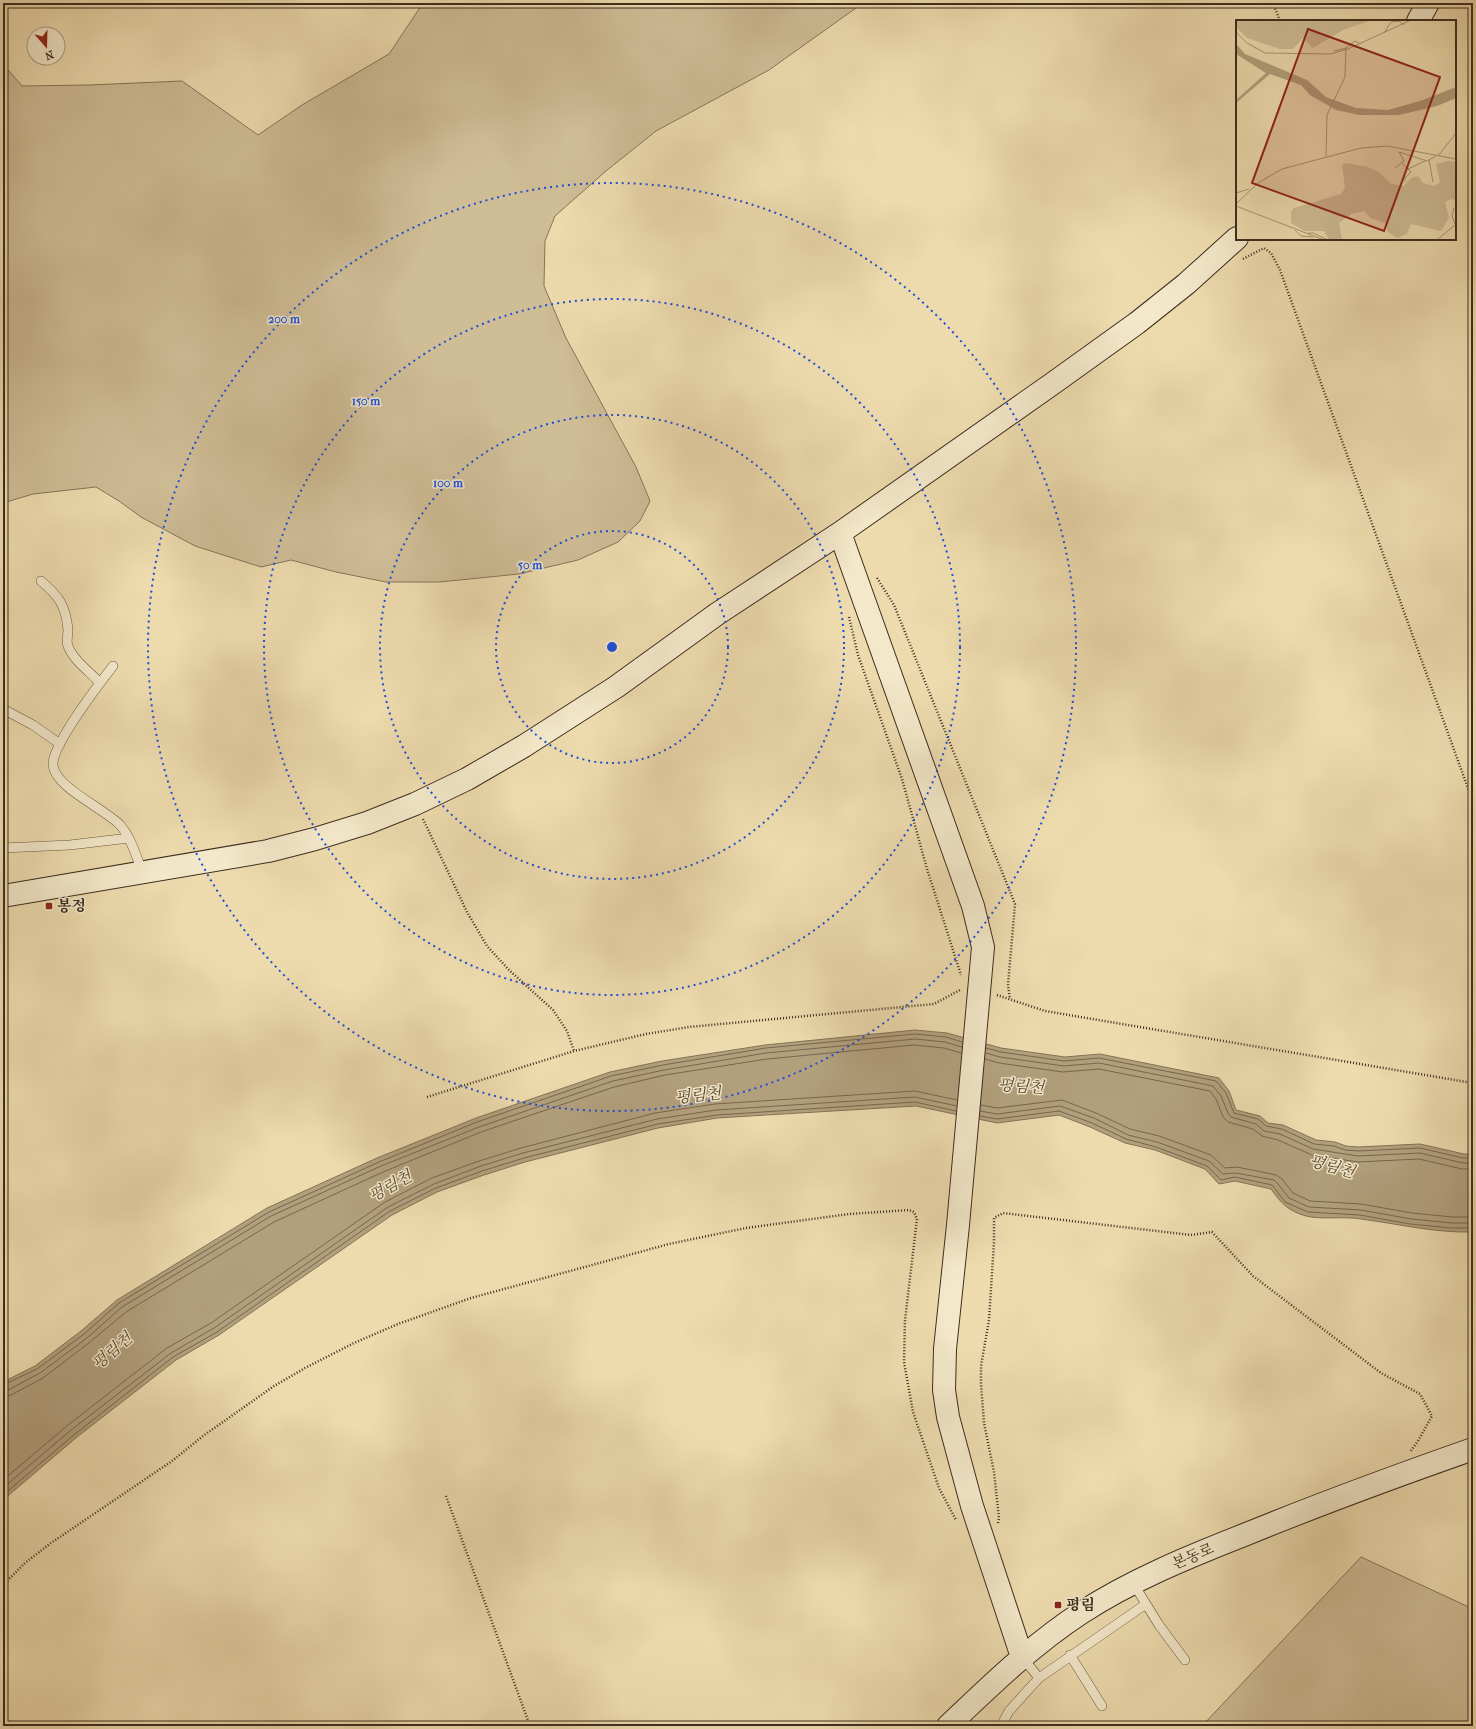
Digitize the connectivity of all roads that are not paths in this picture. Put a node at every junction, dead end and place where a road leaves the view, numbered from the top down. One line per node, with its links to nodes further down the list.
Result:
1 (1236, 239): 2 (street)
2 (840, 533): 10 (street); 16 (street)
3 (41, 581): 5 (lane)
4 (113, 666): 5 (lane)
5 (100, 683): 7 (lane)
6 (3, 709): 7 (lane)
7 (60, 744): 8 (lane)
8 (129, 838): 9 (lane); 10 (lane)
9 (3, 848)
10 (143, 872): 11 (street)
11 (3, 896)
12 (1473, 1449): 13 (street, 본동로)
13 (1133, 1583): 14 (lane); 16 (street, 본동로)
14 (1146, 1604): 15 (lane); 17 (lane)
15 (1070, 1655): 18 (lane); 19 (lane)
16 (1022, 1657): 18 (lane); 20 (street, 본동로)
17 (1185, 1660)
18 (1040, 1678): 21 (lane)
19 (1102, 1706)
20 (948, 1726)
21 (1001, 1726)

